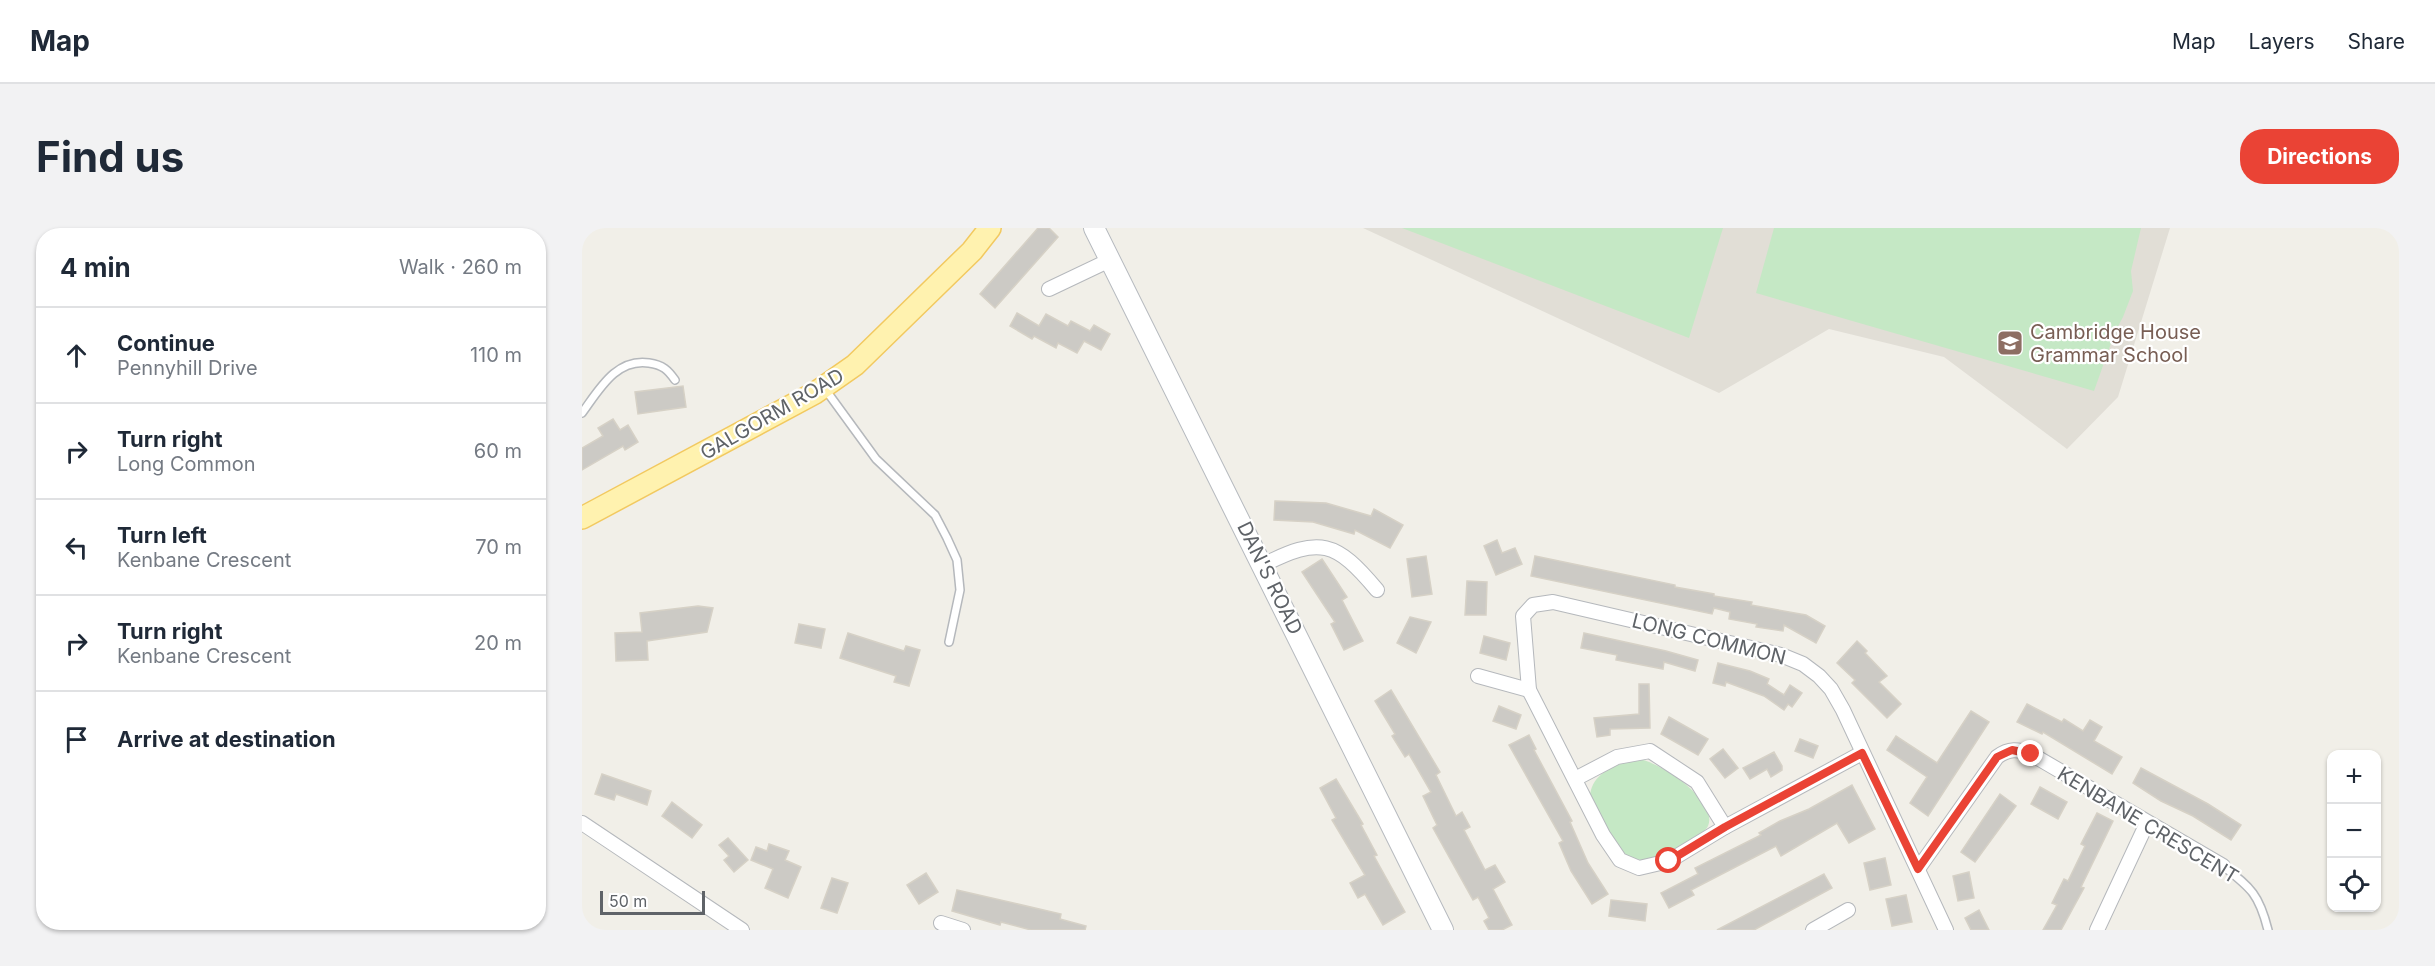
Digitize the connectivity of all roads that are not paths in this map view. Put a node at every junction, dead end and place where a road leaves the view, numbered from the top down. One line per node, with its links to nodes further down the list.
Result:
1 (990, 228): 6 (main road, GALGORM ROAD)
2 (1094, 228): 3 (street, DAN'S ROAD)
3 (1110, 260): 4 (street); 9 (street, DAN'S ROAD)
4 (1049, 290)
5 (675, 380): 7 (lane)
6 (824, 387): 8 (main road, GALGORM ROAD); 11 (lane)
7 (582, 413)
8 (582, 518)
9 (1263, 565): 10 (street); 25 (street, DAN'S ROAD)
10 (1377, 590)
11 (949, 642)
12 (1478, 676): 13 (street)
13 (1529, 690): 14 (street, LONG COMMON); 15 (street)
14 (1862, 753): 18 (street); 20 (street, LONG COMMON)
15 (1575, 779): 18 (street); 18 (street)
16 (582, 823): 23 (street)
17 (2147, 823): 19 (street, KENBANE CRESCENT); 20 (street, KENBANE CRESCENT); 28 (street)
18 (1725, 827)
19 (2223, 866): 29 (lane, KENBANE CRESCENT)
20 (1918, 869): 27 (street, LONG COMMON)
21 (1848, 910): 26 (street)
22 (941, 923): 24 (street)
23 (742, 930)
24 (963, 930)
25 (1443, 930)
26 (1813, 930)
27 (1946, 930)
28 (2097, 930)
29 (2268, 930)

